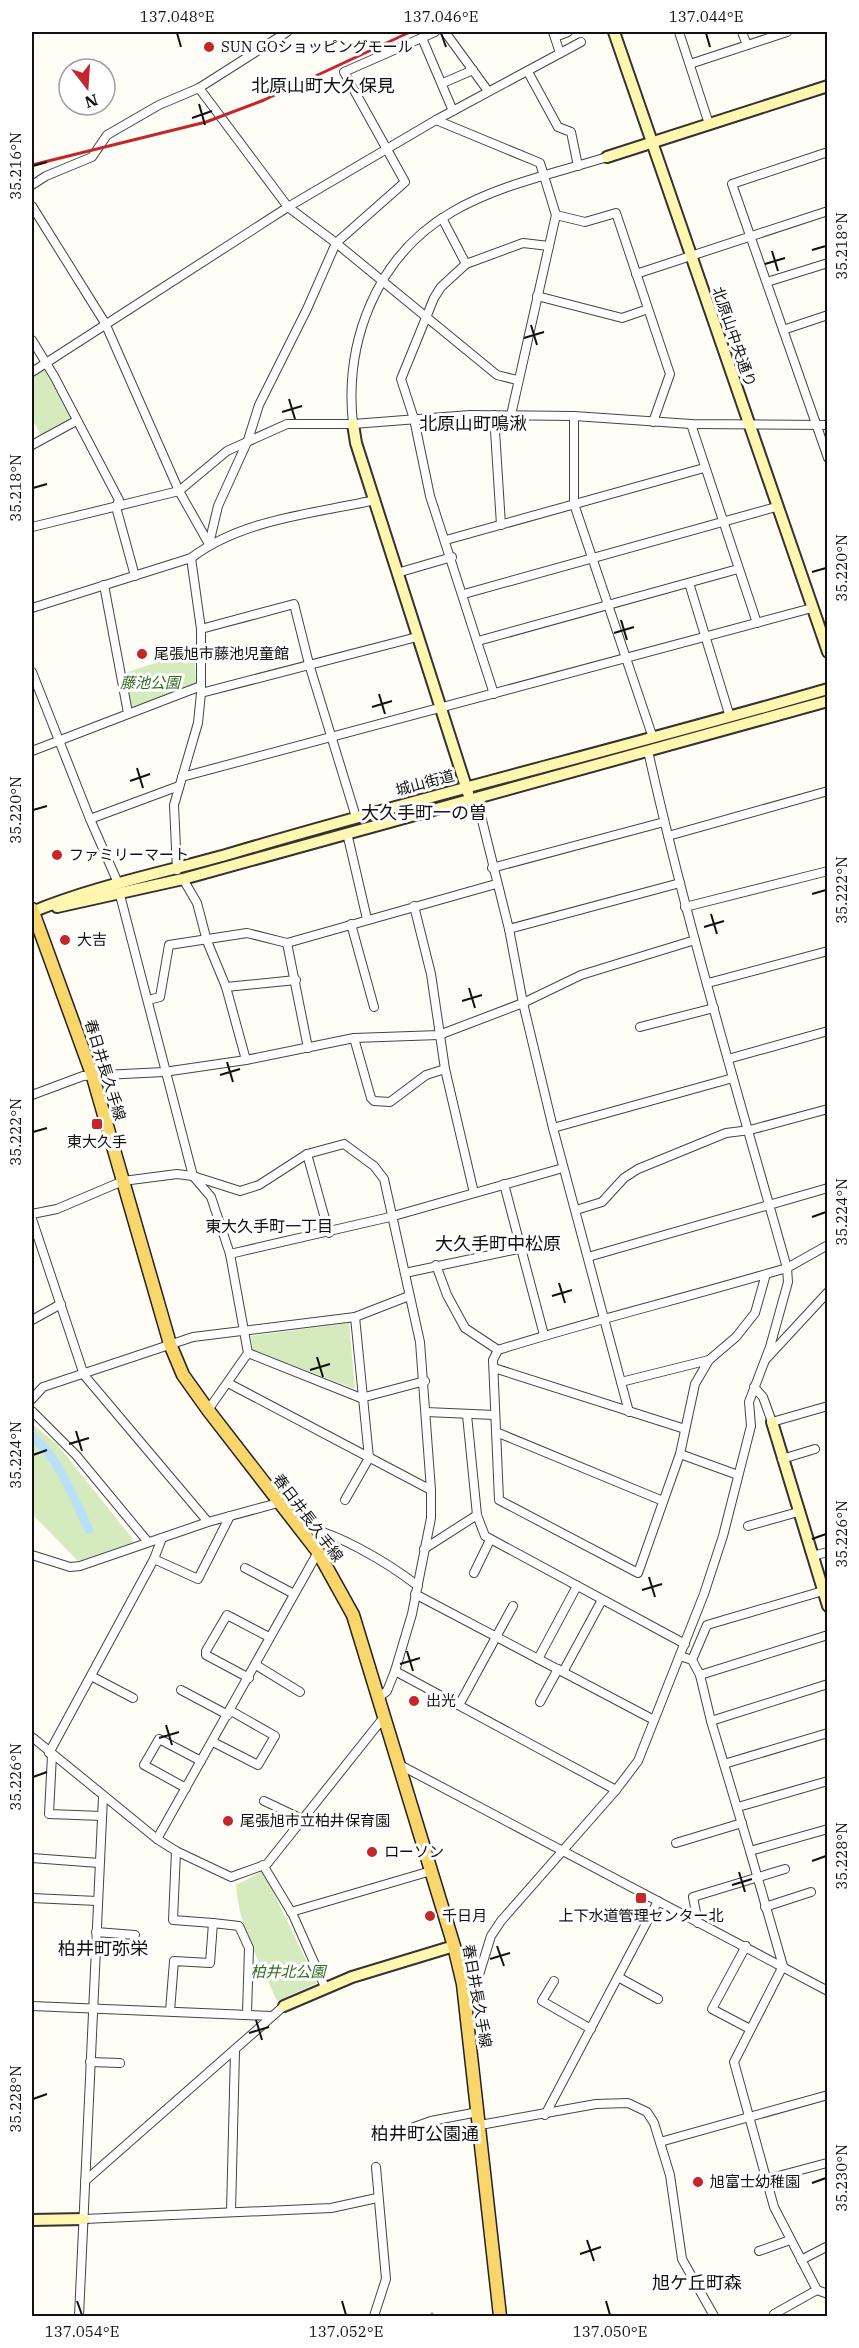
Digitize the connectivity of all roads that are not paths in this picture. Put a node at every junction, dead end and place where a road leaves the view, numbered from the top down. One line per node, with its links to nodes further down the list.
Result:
1 (287, 32): 19 (street)
2 (435, 32): 10 (street)
3 (445, 32): 15 (street)
4 (568, 32): 9 (street)
5 (614, 32): 24 (street, 北原山中央通り)
6 (679, 32): 14 (street)
7 (742, 32): 12 (street)
8 (787, 32): 12 (street)
9 (554, 34): 13 (street)
10 (422, 38): 17 (street); 25 (street)
11 (581, 42): 13 (street)
12 (747, 45): 14 (street)
13 (560, 52): 16 (street)
14 (690, 64): 23 (street)
15 (473, 70): 17 (street); 20 (street)
16 (528, 72): 20 (street); 28 (street)
17 (443, 83): 21 (street)
18 (828, 86): 23 (street)
19 (199, 87): 30 (street); 32 (street)
20 (488, 91): 21 (street)
21 (453, 111): 22 (street)
22 (435, 120): 25 (street); 29 (street)
23 (709, 124): 24 (street)
24 (651, 143): 27 (street); 39 (street, 北原山中央通り)
25 (386, 148): 32 (street); 37 (street)
26 (828, 152): 36 (street)
27 (607, 157): 28 (street)
28 (578, 166): 29 (street)
29 (545, 177): 34 (street); 35 (street)
30 (32, 185)
31 (32, 206): 49 (street)
32 (288, 207): 37 (street); 49 (street)
33 (828, 211): 36 (street)
34 (556, 215): 38 (street); 42 (street)
35 (442, 218): 41 (street); 43 (street)
36 (750, 235): 39 (street); 44 (street)
37 (336, 243): 43 (street); 66 (street)
38 (549, 246): 41 (street); 45 (street)
39 (690, 256): 42 (street); 63 (street, 北原山中央通り)
40 (828, 263): 44 (street)
41 (466, 264): 48 (street)
42 (636, 274): 46 (street)
43 (382, 281): 48 (street); 61 (street)
44 (767, 282): 50 (street)
45 (537, 296): 46 (street); 54 (street)
46 (648, 309): 60 (street)
47 (828, 315): 50 (street)
48 (427, 318): 54 (street); 58 (street)
49 (105, 323): 52 (street); 70 (street)
50 (783, 330): 65 (street)
51 (32, 339): 52 (street)
52 (46, 363): 53 (street); 59 (street)
53 (32, 372)
54 (517, 380): 56 (street)
55 (494, 415): 56 (street); 58 (street); 76 (street)
56 (511, 415): 57 (street)
57 (574, 416): 60 (street); 72 (street)
58 (414, 418): 61 (street); 78 (street)
59 (76, 421): 67 (street); 73 (street)
60 (653, 422): 62 (street)
61 (353, 424): 66 (street); 71 (street)
62 (691, 424): 63 (street); 69 (street)
63 (748, 425): 65 (street); 74 (street, 北原山中央通り)
64 (828, 425): 65 (street)
65 (816, 426): 68 (street)
66 (248, 440): 70 (street); 79 (street)
67 (32, 444)
68 (828, 458)
69 (704, 468): 72 (street); 75 (street)
70 (179, 491): 73 (street); 79 (street)
71 (375, 500): 79 (street); 84 (street)
72 (574, 504): 76 (street); 82 (street)
73 (116, 507): 77 (street); 85 (street)
74 (776, 507): 75 (street); 91 (street, 北原山中央通り)
75 (722, 522): 82 (street); 83 (street)
76 (501, 525): 78 (street)
77 (32, 527)
78 (446, 540): 80 (street)
79 (209, 544): 81 (street)
80 (452, 557): 84 (street); 88 (street)
81 (191, 558): 85 (street); 94 (street)
82 (592, 559): 88 (street); 89 (street)
83 (738, 569): 86 (street); 93 (street)
84 (397, 573): 95 (street)
85 (135, 576): 87 (street)
86 (689, 583): 89 (street); 96 (street)
87 (104, 585): 90 (street); 107 (street)
88 (464, 594): 97 (street)
89 (609, 605): 97 (street); 99 (street)
90 (32, 608)
91 (812, 608): 92 (street, 北原山中央通り); 93 (street)
92 (822, 619): 98 (street, 北原山中央通り)
93 (757, 623): 96 (street)
94 (201, 629): 100 (street); 103 (street)
95 (417, 637): 100 (street); 106 (street)
96 (705, 638): 99 (street); 108 (street)
97 (478, 641): 104 (street)
98 (828, 652)
99 (627, 658): 104 (street); 110 (street)
100 (309, 664): 103 (street); 109 (street)
101 (32, 672): 111 (street)
102 (828, 689): 108 (street, 城山街道)
103 (201, 690): 107 (street); 114 (street)
104 (494, 694): 106 (street)
105 (828, 700): 113 (street, 城山街道)
106 (440, 709): 109 (street); 116 (street)
107 (128, 713): 111 (street)
108 (730, 717): 110 (street, 城山街道)
109 (330, 738): 114 (street); 119 (street)
110 (653, 738): 116 (street, 城山街道)
111 (58, 741): 112 (street); 120 (street)
112 (32, 751)
113 (648, 751): 118 (street, 城山街道); 121 (street)
114 (182, 777): 115 (street)
115 (179, 786): 120 (street); 126 (street)
116 (467, 787): 118 (street); 119 (street, 城山街道)
117 (828, 791): 123 (street)
118 (471, 799): 122 (street, 城山街道); 124 (street)
119 (356, 817): 126 (street, 城山街道)
120 (90, 819): 127 (street)
121 (664, 822): 123 (street); 124 (street)
122 (347, 833): 126 (street, 城山街道); 134 (street)
123 (668, 836): 128 (street)
124 (492, 868): 129 (street)
125 (828, 871): 132 (street)
126 (180, 874): 127 (street, 城山街道); 130 (street, 城山街道); 138 (street)
127 (118, 883): 133 (street, 城山街道)
128 (680, 883): 132 (street); 136 (street)
129 (496, 884): 131 (street); 136 (street)
130 (120, 895): 133 (street, 城山街道); 144 (street)
131 (414, 906): 134 (street); 150 (street)
132 (685, 907): 137 (street)
133 (32, 911): 157 (main road, 春日井長久手線)
134 (367, 919): 135 (street)
135 (351, 924): 139 (street); 146 (street)
136 (509, 929): 145 (street)
137 (696, 940): 142 (street); 145 (street)
138 (207, 941): 139 (street); 143 (street); 144 (street)
139 (287, 943): 141 (street)
140 (828, 951): 142 (street)
141 (296, 980): 143 (street); 152 (street)
142 (708, 983): 147 (street)
143 (226, 987): 154 (street)
144 (148, 1000): 156 (street)
145 (523, 1003): 150 (street); 161 (street)
146 (374, 1007)
147 (714, 1008): 148 (street); 153 (street)
148 (640, 1027)
149 (828, 1031): 153 (street)
150 (440, 1035): 151 (street); 155 (street)
151 (354, 1038): 152 (street); 155 (street)
152 (308, 1048): 154 (street)
153 (728, 1059): 158 (street)
154 (246, 1060): 156 (street)
155 (444, 1069): 169 (street)
156 (164, 1072): 157 (street); 165 (street)
157 (93, 1077): 159 (street); 166 (main road, 春日井長久手線)
158 (733, 1078): 161 (street); 162 (street)
159 (32, 1095)
160 (828, 1109): 162 (street)
161 (553, 1128): 164 (street)
162 (750, 1130): 170 (street); 171 (street)
163 (308, 1154): 165 (street); 173 (street); 174 (street)
164 (563, 1167): 167 (street); 171 (street)
165 (193, 1176): 166 (street); 177 (street)
166 (123, 1181): 172 (street); 191 (main road, 春日井長久手線)
167 (504, 1184): 169 (street); 176 (street)
168 (828, 1188): 170 (street)
169 (474, 1193): 173 (street)
170 (769, 1205): 178 (street); 180 (street)
171 (576, 1210): 178 (street)
172 (32, 1216): 185 (street)
173 (390, 1217): 174 (street); 181 (street)
174 (328, 1233): 177 (street)
175 (828, 1245): 180 (street)
176 (523, 1248): 179 (street); 190 (street)
177 (230, 1254): 189 (street)
178 (588, 1257): 188 (street)
179 (436, 1265): 181 (street); 192 (street)
180 (787, 1268): 182 (street); 195 (street)
181 (405, 1273): 184 (street)
182 (766, 1274): 188 (street); 194 (street)
183 (828, 1292): 195 (street)
184 (409, 1296): 186 (street); 198 (street)
185 (61, 1304): 187 (street); 197 (street)
186 (355, 1317): 189 (street); 202 (street)
187 (32, 1320)
188 (605, 1321): 190 (street); 199 (street)
189 (243, 1331): 191 (street); 193 (street)
190 (544, 1335): 192 (street)
191 (170, 1344): 197 (street); 205 (main road, 春日井長久手線)
192 (498, 1350): 196 (street)
193 (248, 1353): 200 (street); 202 (street)
194 (709, 1360): 199 (street); 212 (street)
195 (762, 1363): 201 (street)
196 (494, 1368): 208 (street); 210 (street)
197 (84, 1374): 203 (street); 226 (street)
198 (424, 1381): 202 (street); 207 (street)
199 (621, 1382): 208 (street)
200 (228, 1383): 205 (street); 216 (street)
201 (754, 1387): 211 (street); 218 (street)
202 (361, 1398): 216 (street)
203 (32, 1399)
204 (828, 1406): 211 (street)
205 (208, 1410): 222 (main road, 春日井長久手線)
206 (32, 1411): 231 (street)
207 (426, 1412): 209 (street); 219 (street)
208 (629, 1412): 212 (street)
209 (467, 1415): 210 (street); 224 (street)
210 (495, 1415): 213 (street)
211 (772, 1422): 217 (street)
212 (685, 1429): 215 (street)
213 (496, 1432): 221 (street); 221 (street)
214 (814, 1449): 217 (street)
215 (681, 1454): 218 (street); 221 (street)
216 (369, 1458): 219 (street); 220 (street)
217 (782, 1459): 223 (street)
218 (738, 1475): 250 (street)
219 (431, 1490): 232 (street)
220 (345, 1500)
221 (663, 1501)
222 (278, 1503): 225 (street); 228 (main road, 春日井長久手線)
223 (798, 1512): 227 (street); 236 (street)
224 (477, 1515): 230 (street); 232 (street)
225 (230, 1516): 226 (street); 237 (street)
226 (208, 1522): 229 (street)
227 (748, 1526)
228 (297, 1527): 233 (main road, 春日井長久手線); 241 (street)
229 (162, 1538): 231 (street); 237 (street)
230 (490, 1540): 239 (street); 240 (street)
231 (148, 1542): 235 (street)
232 (424, 1549): 241 (street)
233 (318, 1552): 243 (street); 264 (main road, 春日井長久手線)
234 (828, 1552): 236 (street)
235 (32, 1556)
236 (812, 1557): 242 (street)
237 (154, 1559): 258 (street)
238 (244, 1568): 243 (street)
239 (474, 1573)
240 (577, 1586): 244 (street); 252 (street)
241 (416, 1590): 249 (street); 256 (street)
242 (823, 1591): 246 (street); 253 (street)
243 (294, 1594): 248 (street)
244 (602, 1600): 250 (street); 255 (street)
245 (513, 1606): 249 (street)
246 (828, 1606)
247 (828, 1635): 257 (street)
248 (269, 1637): 254 (street); 259 (street)
249 (496, 1637): 252 (street); 266 (street)
250 (685, 1644): 251 (street)
251 (680, 1656): 253 (street); 269 (street)
252 (538, 1659): 255 (street)
253 (692, 1660): 257 (street)
254 (256, 1665): 259 (street); 262 (street)
255 (560, 1670): 265 (street); 269 (street)
256 (396, 1671): 264 (street); 266 (street)
257 (700, 1675): 270 (street)
258 (91, 1676): 263 (street); 274 (street)
259 (249, 1678): 267 (street)
260 (828, 1684): 270 (street)
261 (182, 1690): 267 (street)
262 (300, 1692)
263 (133, 1698)
264 (378, 1698): 268 (main road, 春日井長久手線)
265 (540, 1702)
266 (459, 1705): 280 (street)
267 (230, 1713): 273 (street); 273 (street)
268 (384, 1717): 276 (main road, 春日井長久手線); 285 (street)
269 (654, 1720): 280 (street)
270 (711, 1721): 277 (street)
271 (828, 1733): 277 (street)
272 (32, 1737): 274 (street)
273 (213, 1742): 275 (street)
274 (51, 1754): 281 (street); 284 (street)
275 (201, 1761): 279 (street); 279 (street)
276 (398, 1764): 290 (street); 297 (main road, 春日井長久手線)
277 (724, 1764): 283 (street)
278 (828, 1781): 283 (street)
279 (186, 1788): 288 (street)
280 (616, 1790): 290 (street)
281 (103, 1797): 284 (street); 288 (street)
282 (264, 1801): 285 (street)
283 (738, 1808): 286 (street)
284 (102, 1816): 294 (street)
285 (302, 1820): 295 (street)
286 (742, 1823): 289 (street); 292 (street)
287 (828, 1829): 292 (street)
288 (157, 1839): 291 (street)
289 (676, 1843)
290 (561, 1850): 302 (street); 316 (street)
291 (176, 1851): 295 (street); 305 (street)
292 (750, 1851): 298 (street)
293 (32, 1858): 294 (street)
294 (99, 1863): 301 (street)
295 (263, 1865): 304 (street)
296 (785, 1869): 298 (street)
297 (431, 1871): 304 (street); 309 (main road, 春日井長久手線)
298 (757, 1878): 303 (street); 306 (street)
299 (812, 1892): 303 (street)
300 (32, 1898): 301 (street)
301 (97, 1901): 307 (street)
302 (658, 1901): 306 (street); 312 (street)
303 (765, 1907): 311 (street)
304 (291, 1912): 314 (street)
305 (213, 1923): 321 (street); 322 (street)
306 (698, 1923): 310 (street)
307 (96, 1932): 308 (street); 320 (street)
308 (135, 1935)
309 (454, 1946): 314 (street); 316 (main road, 春日井長久手線)
310 (746, 1946): 311 (street); 325 (street)
311 (783, 1966): 315 (street); 325 (street)
312 (618, 1977): 317 (street); 324 (street)
313 (554, 1981): 324 (street)
314 (325, 1987): 319 (street)
315 (828, 1991)
316 (464, 1993): 330 (main road, 春日井長久手線)
317 (658, 1999)
318 (32, 2006): 320 (street)
319 (284, 2006): 323 (street)
320 (93, 2008): 321 (street); 327 (street)
321 (170, 2011): 322 (street)
322 (247, 2013): 323 (street)
323 (271, 2016): 326 (street)
324 (591, 2029): 331 (street)
325 (750, 2029): 332 (street)
326 (235, 2051): 339 (street); 341 (street)
327 (90, 2062): 328 (street); 339 (street)
328 (120, 2063)
329 (828, 2095): 332 (street)
330 (478, 2112): 333 (main road, 春日井長久手線); 334 (street)
331 (545, 2115): 333 (street); 335 (street)
332 (750, 2116): 335 (street); 338 (street)
333 (480, 2125): 353 (main road, 春日井長久手線)
334 (400, 2132)
335 (660, 2142): 354 (street)
336 (826, 2163): 338 (street)
337 (376, 2167): 340 (street)
338 (767, 2179): 344 (street)
339 (85, 2181): 342 (street)
340 (377, 2198): 341 (street); 352 (street)
341 (231, 2212): 342 (street)
342 (84, 2219): 343 (street); 351 (street)
343 (32, 2220)
344 (790, 2240): 346 (street); 347 (street)
345 (828, 2246): 347 (street)
346 (759, 2251)
347 (801, 2260): 348 (street)
348 (817, 2290): 349 (street); 350 (street)
349 (828, 2294)
350 (774, 2314)
351 (79, 2316)
352 (374, 2316)
353 (500, 2316)
354 (714, 2316)

